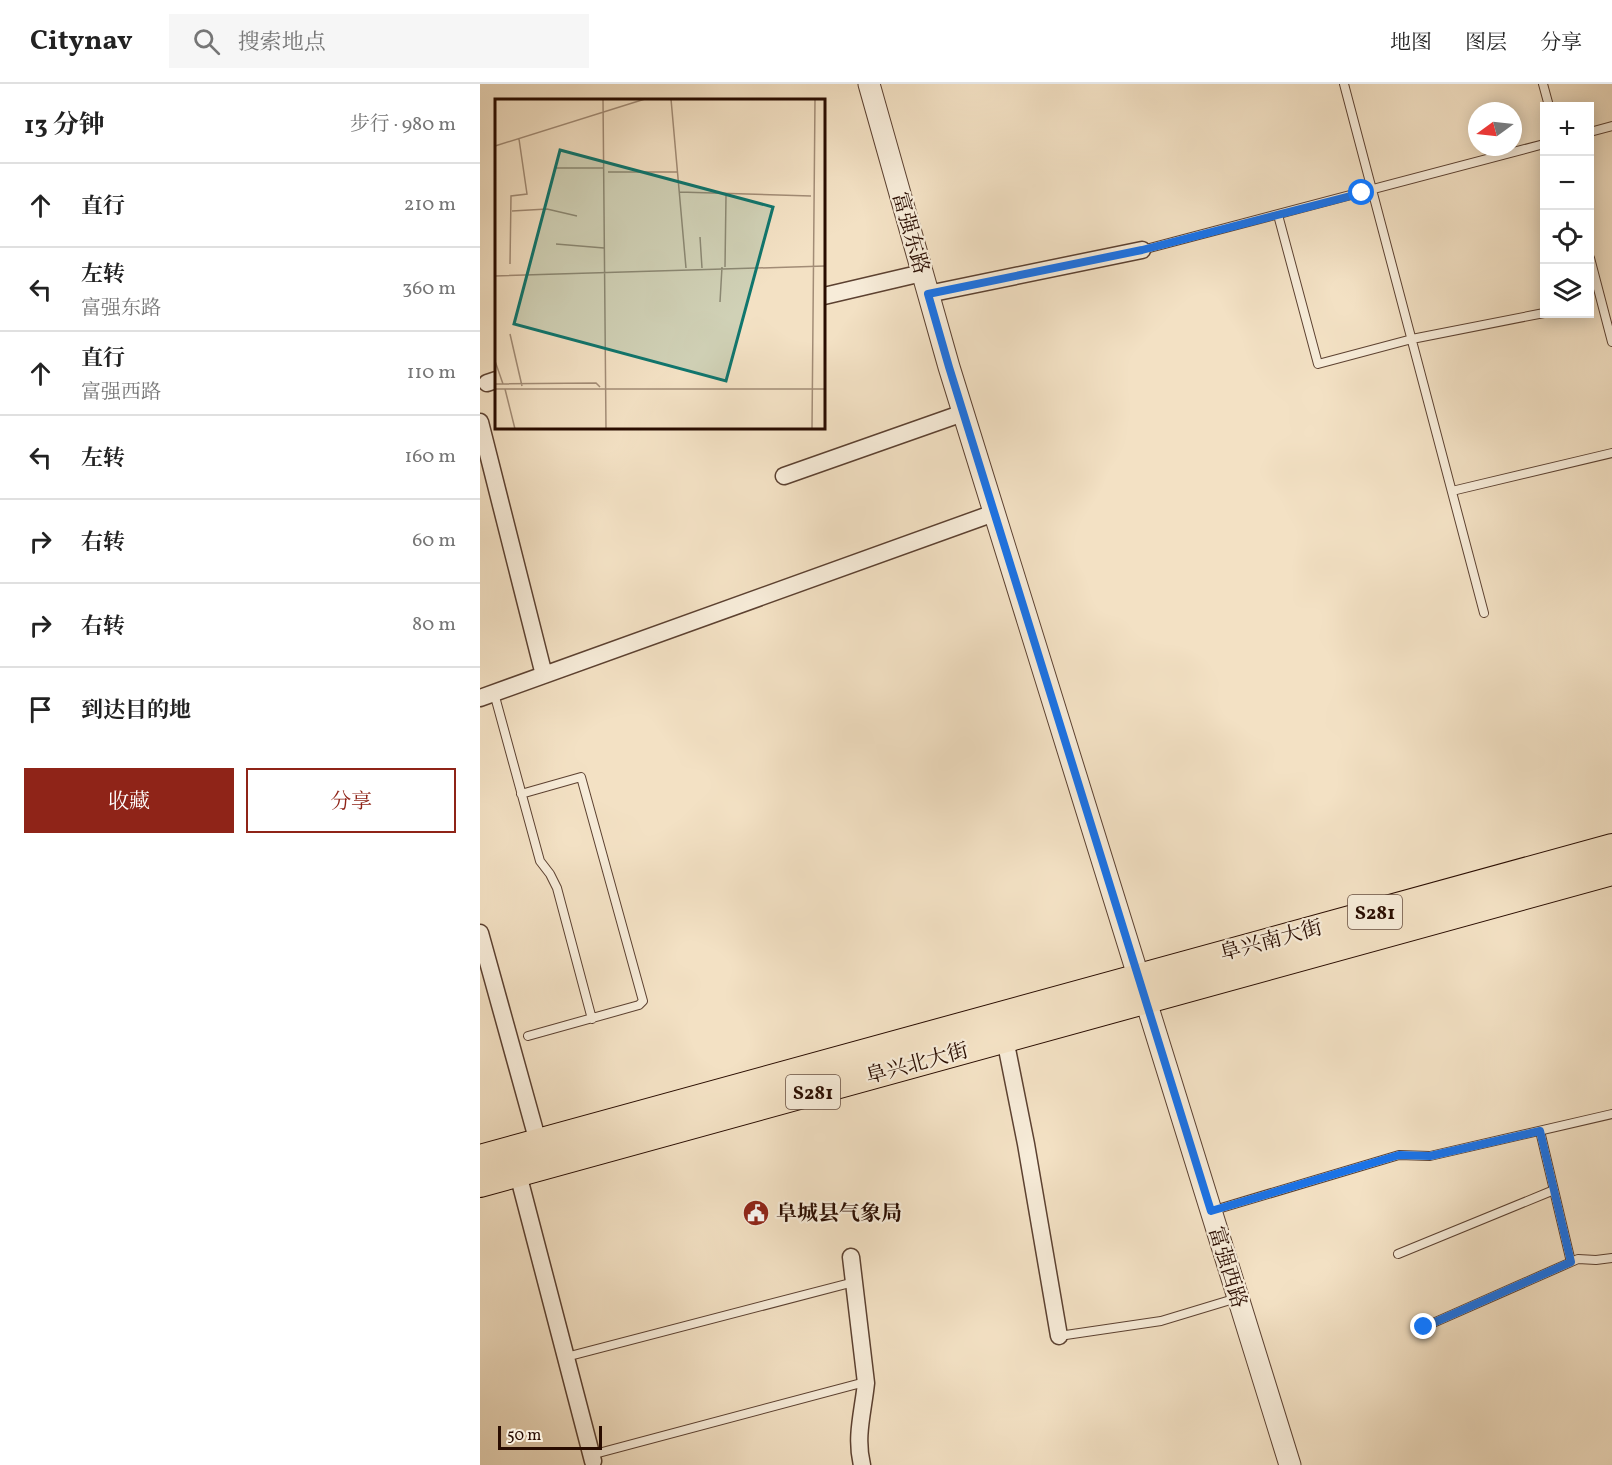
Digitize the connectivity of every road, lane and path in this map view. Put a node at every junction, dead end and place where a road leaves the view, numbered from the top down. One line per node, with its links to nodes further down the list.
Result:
1 (869, 84): 12 (street, 富强东路)
2 (1344, 84): 8 (lane)
3 (1542, 84): 4 (lane)
4 (1548, 102)
5 (1612, 126): 6 (lane)
6 (1594, 131)
7 (1540, 145): 8 (lane)
8 (1372, 190): 9 (lane); 18 (lane)
9 (1278, 215): 10 (lane); 18 (lane)
10 (1142, 250): 13 (street)
11 (1592, 264): 15 (lane)
12 (922, 273): 13 (street, 富强东路); 14 (street)
13 (928, 294): 20 (street, 富强东路)
14 (825, 296)
15 (1600, 297): 16 (lane); 19 (lane)
16 (1594, 299)
17 (1540, 314): 18 (lane)
18 (1412, 339): 24 (lane)
19 (1612, 342)
20 (963, 412): 23 (street); 25 (street, 富强东路)
21 (480, 422): 27 (street)
22 (1612, 453): 24 (lane)
23 (784, 476)
24 (1452, 490): 26 (lane)
25 (994, 513): 27 (street); 33 (street, 富强东路)
26 (1484, 613)
27 (544, 675): 28 (street)
28 (487, 695): 29 (lane)
29 (521, 794): 34 (lane); 34 (lane)
30 (1612, 847): 33 (main road, 阜兴南大街 / S281)
31 (1612, 872): 33 (main road, 阜兴南大街 / S281)
32 (480, 933): 39 (street)
33 (1142, 989): 36 (main road, 阜兴北大街 / S281); 39 (main road, 阜兴北大街 / S281); 44 (street, 富强西路)
34 (592, 1019): 35 (lane)
35 (528, 1036)
36 (1005, 1039): 41 (main road, 阜兴北大街 / S281); 52 (street)
37 (1612, 1114): 38 (lane)
38 (1540, 1131): 43 (lane); 44 (lane)
39 (538, 1142): 40 (main road, 阜兴北大街 / S281)
40 (480, 1158)
41 (518, 1174): 42 (main road, 阜兴北大街 / S281); 53 (street)
42 (480, 1184)
43 (1554, 1190): 45 (lane); 48 (lane)
44 (1211, 1211): 50 (street, 富强西路)
45 (1398, 1254)
46 (851, 1257): 49 (street)
47 (1612, 1258): 48 (lane)
48 (1571, 1262): 51 (lane)
49 (854, 1282): 53 (lane); 54 (street)
50 (1237, 1298): 52 (lane); 57 (street, 富强西路)
51 (1424, 1327)
52 (1059, 1336)
53 (566, 1357): 55 (street)
54 (866, 1382): 55 (lane); 56 (street)
55 (592, 1458)
56 (862, 1465)
57 (1290, 1465)

